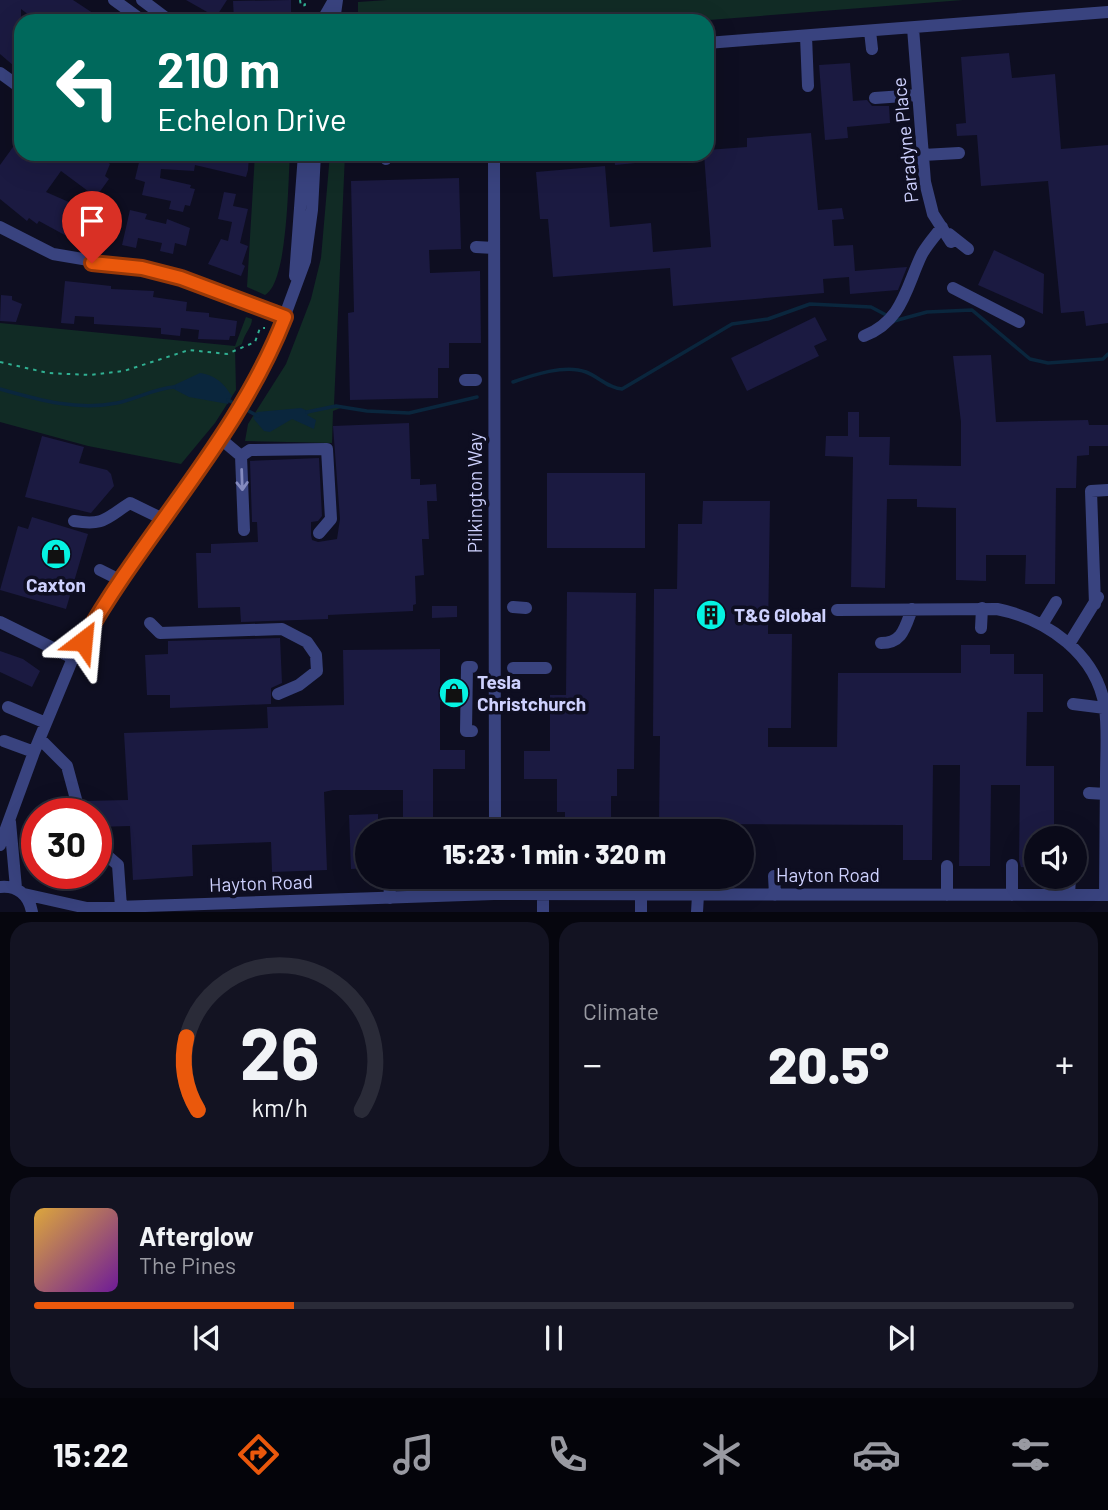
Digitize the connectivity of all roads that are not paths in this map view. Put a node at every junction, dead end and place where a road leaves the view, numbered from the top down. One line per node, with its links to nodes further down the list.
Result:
1 (114, 0): 4 (street)
2 (142, 0): 5 (street)
3 (1108, 12): 6 (street)
4 (133, 14)
5 (161, 14)
6 (913, 28): 7 (street); 14 (street, Paradyne Place)
7 (870, 31): 8 (street); 10 (street)
8 (806, 36): 9 (street); 13 (street)
9 (714, 43)
10 (872, 49)
11 (0, 72): 12 (street)
12 (14, 83)
13 (808, 86)
14 (918, 94): 15 (street); 17 (street, Paradyne Place)
15 (875, 98)
16 (958, 153): 17 (street)
17 (923, 155): 22 (street, Paradyne Place)
18 (303, 161): 27 (street)
19 (315, 161): 27 (street)
20 (494, 161): 24 (street, Pilkington Way)
21 (0, 227): 28 (street)
22 (947, 234): 25 (street); 30 (street)
23 (475, 247): 24 (street)
24 (494, 248): 70 (street, Pilkington Way)
25 (968, 249)
26 (953, 288): 29 (street)
27 (292, 297): 28 (street)
28 (285, 317): 31 (street)
29 (1019, 322)
30 (864, 336)
31 (222, 440): 32 (street); 34 (street)
32 (241, 456): 36 (street, one-way to 36); 37 (street)
33 (1108, 490): 42 (street)
34 (163, 519): 35 (street); 39 (street)
35 (74, 521)
36 (244, 530)
37 (319, 533)
38 (100, 569): 39 (street)
39 (120, 580): 54 (street)
40 (1101, 590): 42 (street)
41 (1056, 602): 50 (street)
42 (1095, 604): 53 (street)
43 (513, 607): 44 (street)
44 (526, 608)
45 (982, 608): 46 (street); 50 (street); 51 (street)
46 (912, 609): 47 (street); 52 (street)
47 (837, 610)
48 (0, 622): 54 (street)
49 (149, 623): 58 (street)
50 (1042, 625): 53 (street)
51 (981, 628)
52 (881, 643)
53 (1069, 644): 59 (street)
54 (74, 658): 62 (street)
55 (472, 667): 63 (street)
56 (513, 668): 57 (street)
57 (546, 668)
58 (278, 694)
59 (1105, 699): 60 (street); 68 (street)
60 (1073, 704)
61 (8, 707): 62 (street)
62 (46, 723): 64 (street)
63 (472, 731)
64 (40, 739): 66 (street); 69 (street)
65 (4, 741): 66 (street)
66 (34, 752): 71 (street)
67 (1089, 793): 68 (street)
68 (1106, 794): 90 (street)
69 (77, 798)
70 (495, 819)
71 (10, 822): 72 (street); 81 (street)
72 (0, 845)
73 (112, 861): 95 (street)
74 (1012, 865): 88 (street)
75 (947, 866): 87 (street)
76 (774, 876): 86 (street)
77 (0, 887): 81 (street, Hayton Road)
78 (390, 889): 91 (street)
79 (494, 889): 82 (street)
80 (1069, 889): 89 (street)
81 (20, 891): 94 (street, Hayton Road); 96 (street)
82 (494, 894): 83 (street, Hayton Road); 91 (street, Hayton Road)
83 (543, 894): 84 (street, Hayton Road); 98 (street)
84 (641, 894): 85 (street, Hayton Road); 99 (street)
85 (698, 895): 86 (street, Hayton Road); 100 (street)
86 (775, 895): 87 (street, Hayton Road)
87 (947, 895): 88 (street, Hayton Road)
88 (1012, 895): 89 (street, Hayton Road)
89 (1069, 895): 90 (street, Hayton Road)
90 (1107, 895)
91 (390, 898): 92 (street, Hayton Road)
92 (297, 906): 93 (street, Hayton Road)
93 (255, 907): 95 (street, Hayton Road)
94 (87, 908): 95 (street, Hayton Road); 97 (street, Hayton Road)
95 (113, 909)
96 (32, 912)
97 (69, 912)
98 (543, 912)
99 (641, 912)
100 (697, 912)

